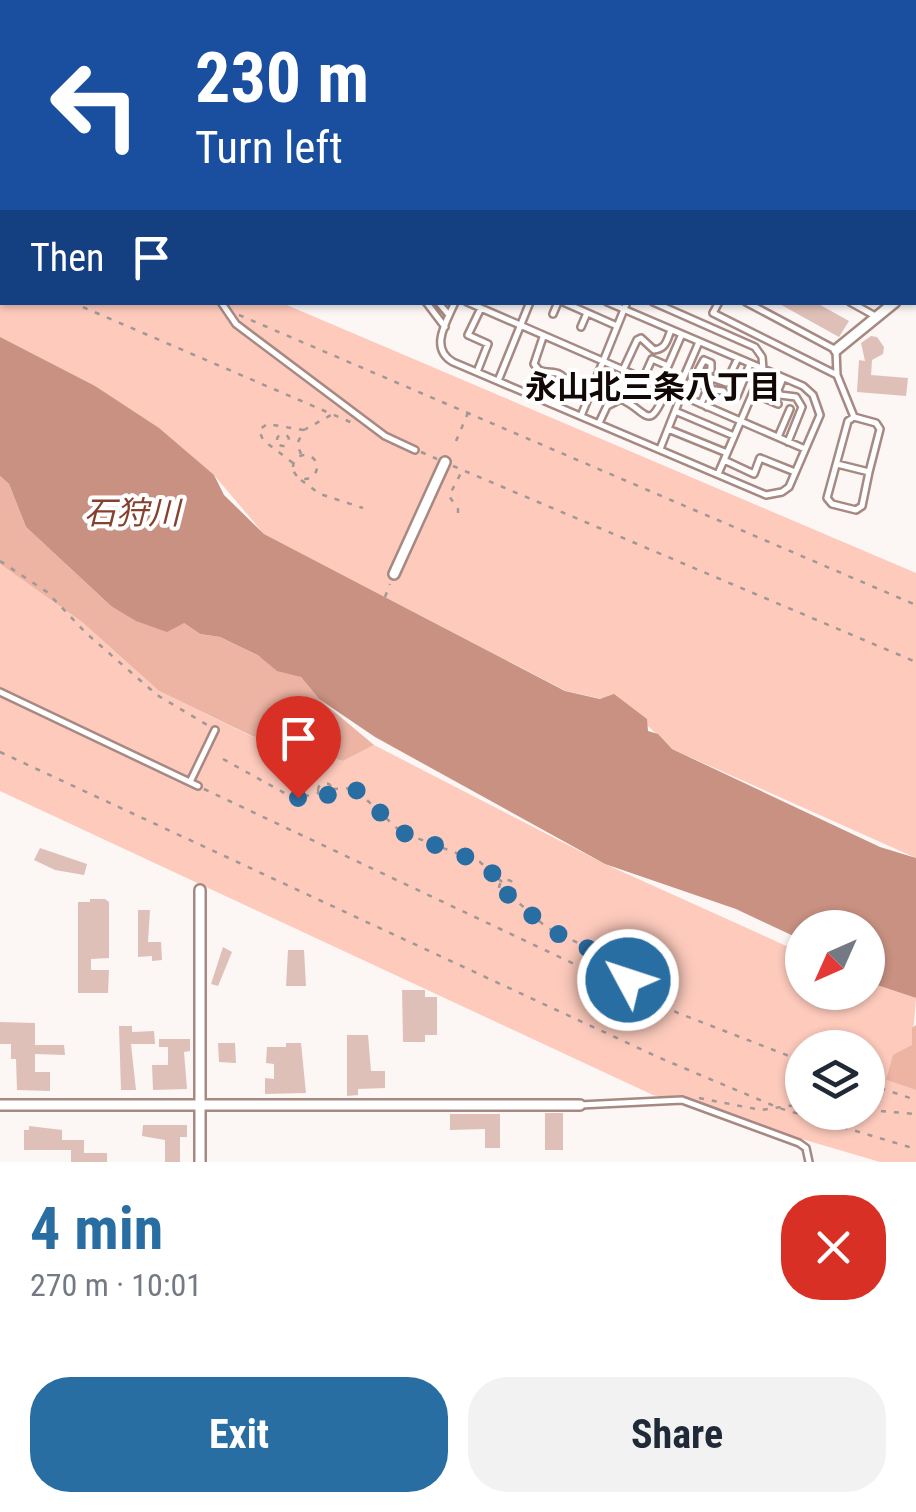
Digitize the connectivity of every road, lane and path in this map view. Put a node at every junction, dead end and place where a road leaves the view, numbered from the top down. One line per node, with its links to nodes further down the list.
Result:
1 (78, 305): 53 (path)
2 (428, 305): 21 (lane)
3 (440, 305): 19 (lane)
4 (453, 305): 19 (lane)
5 (474, 305): 16 (lane)
6 (529, 305): 22 (lane)
7 (559, 305): 18 (lane)
8 (569, 305): 17 (lane)
9 (660, 305): 32 (lane)
10 (718, 305): 29 (lane)
11 (754, 305): 31 (lane)
12 (855, 305): 20 (lane)
13 (892, 305): 20 (street)
14 (223, 306): 52 (path); 71 (lane)
15 (625, 306): 23 (lane); 25 (lane)
16 (481, 308): 22 (lane); 38 (lane)
17 (587, 312): 23 (lane); 24 (lane)
18 (554, 314)
19 (449, 316): 21 (lane)
20 (877, 317): 31 (street)
21 (445, 326): 38 (lane)
22 (521, 326): 27 (lane); 42 (lane)
23 (618, 326): 34 (lane)
24 (581, 327)
25 (671, 330): 26 (lane); 37 (lane)
26 (682, 334): 28 (lane); 41 (lane)
27 (543, 336): 34 (lane); 49 (lane)
28 (699, 342): 30 (lane); 45 (lane)
29 (774, 343): 32 (lane); 39 (lane)
30 (714, 348): 33 (lane); 46 (lane)
31 (836, 350): 39 (lane)
32 (762, 357): 36 (lane)
33 (738, 358): 35 (lane); 48 (lane)
34 (602, 361): 37 (lane); 54 (lane)
35 (750, 364): 36 (lane); 48 (lane)
36 (763, 369): 40 (lane); 44 (lane)
37 (623, 370): 41 (lane)
38 (476, 372): 42 (lane)
39 (837, 375): 56 (lane)
40 (783, 378): 67 (lane); 72 (lane)
41 (643, 379): 43 (lane)
42 (498, 381): 49 (lane)
43 (667, 389): 45 (lane); 59 (lane)
44 (752, 393): 47 (lane); 58 (lane)
45 (679, 394): 46 (lane); 51 (lane)
46 (691, 400): 48 (lane)
47 (778, 404)
48 (704, 405): 58 (lane)
49 (557, 406): 54 (lane)
50 (790, 409): 57 (lane)
51 (675, 411): 61 (lane); 64 (lane)
52 (468, 412): 66 (path); 88 (path)
53 (332, 414): 60 (path); 62 (path)
54 (581, 416): 59 (lane)
55 (777, 416): 57 (lane)
56 (854, 417): 77 (lane); 80 (lane)
57 (786, 420): 65 (lane)
58 (740, 421): 64 (lane); 65 (lane)
59 (599, 423): 70 (lane)
60 (368, 429)
61 (668, 429): 70 (lane); 74 (lane)
62 (304, 430): 63 (path); 73 (path)
63 (284, 431): 68 (path); 68 (path); 69 (path)
64 (734, 436): 74 (lane)
65 (778, 438): 67 (lane)
66 (456, 441)
67 (788, 442): 72 (lane)
68 (280, 445): 69 (path)
69 (275, 448): 76 (path)
70 (660, 449): 81 (lane)
71 (415, 450): 75 (path)
72 (805, 450): 79 (lane)
73 (302, 455): 76 (path); 82 (path)
74 (726, 457): 79 (lane); 81 (lane)
75 (445, 462): 78 (path); 86 (street)
76 (293, 464): 82 (path)
77 (837, 464): 80 (lane); 80 (lane)
78 (462, 470): 84 (path); 89 (path)
79 (796, 472): 81 (lane)
80 (869, 472)
81 (718, 474)
82 (298, 478): 83 (path)
83 (364, 508)
84 (458, 513)
85 (0, 561): 91 (path)
86 (394, 574): 87 (path)
87 (385, 596)
88 (916, 605)
89 (916, 662)
90 (0, 692): 94 (lane)
91 (215, 730): 94 (lane)
92 (0, 752): 110 (path)
93 (223, 759): 97 (path)
94 (190, 782): 95 (lane)
95 (198, 786): 101 (path)
96 (333, 789): 97 (path); 97 (path); 98 (path)
97 (318, 793)
98 (502, 882): 100 (path); 100 (path)
99 (200, 890): 107 (street)
100 (510, 895): 101 (path)
101 (628, 989): 102 (path)
102 (785, 1054)
103 (885, 1090): 105 (path)
104 (682, 1100): 108 (lane); 110 (path); 115 (lane)
105 (916, 1100)
106 (0, 1105): 107 (street)
107 (200, 1105): 108 (street); 114 (street)
108 (580, 1105)
109 (785, 1107): 110 (path)
110 (779, 1108): 113 (path)
111 (885, 1111): 112 (path)
112 (916, 1114)
113 (916, 1149)
114 (200, 1162)
115 (809, 1162)

